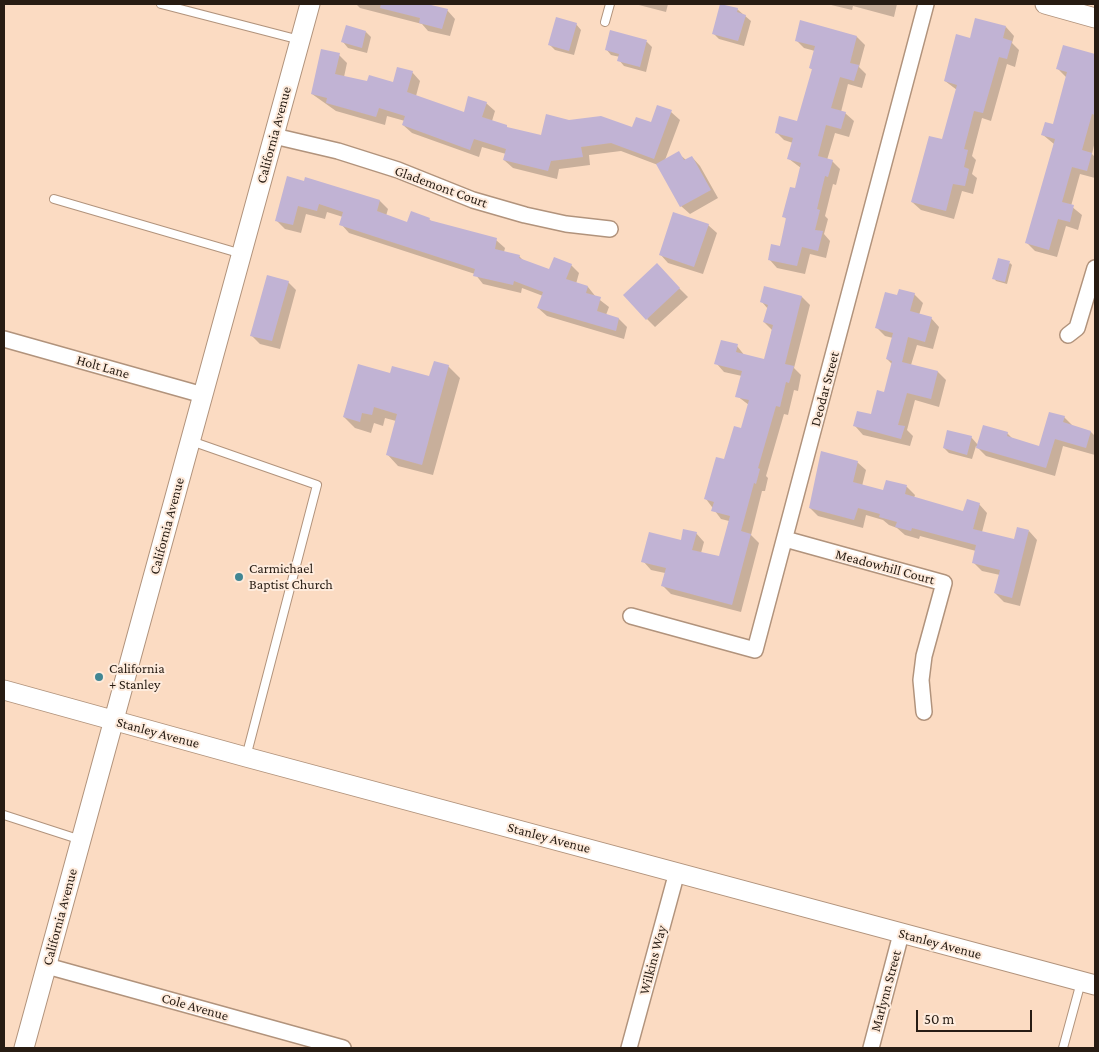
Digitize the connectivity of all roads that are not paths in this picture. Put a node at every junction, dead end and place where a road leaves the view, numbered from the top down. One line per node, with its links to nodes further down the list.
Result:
1 (162, 4): 8 (lane)
2 (310, 4): 8 (street, California Avenue)
3 (610, 4): 7 (lane)
4 (926, 4): 18 (street, Deodar Street)
5 (1044, 4): 6 (street)
6 (1095, 18)
7 (605, 22)
8 (300, 40): 9 (street, California Avenue)
9 (274, 136): 11 (street, Glademont Court); 12 (street, California Avenue)
10 (54, 199): 12 (lane)
11 (610, 229)
12 (242, 254): 16 (street, California Avenue)
13 (1095, 268): 14 (street)
14 (1068, 335)
15 (4, 339): 16 (street, Holt Lane)
16 (203, 395): 17 (street, California Avenue)
17 (190, 441): 22 (street, California Avenue); 23 (lane)
18 (785, 539): 19 (street, Deodar Street); 21 (street, Meadowhill Court)
19 (631, 616)
20 (4, 690): 22 (street, Stanley Avenue)
21 (924, 712)
22 (113, 721): 23 (street, Stanley Avenue); 25 (street, California Avenue)
23 (246, 757): 26 (street, Stanley Avenue)
24 (4, 815): 25 (lane)
25 (81, 840): 28 (street, California Avenue)
26 (677, 872): 27 (street, Stanley Avenue); 32 (street, Wilkins Way)
27 (901, 934): 29 (street, Stanley Avenue); 33 (street, Marlynn Street)
28 (47, 966): 30 (street, California Avenue); 31 (street, Cole Avenue)
29 (1088, 983): 34 (lane)
30 (24, 1048)
31 (343, 1048)
32 (629, 1048)
33 (871, 1048)
34 (1063, 1048)

